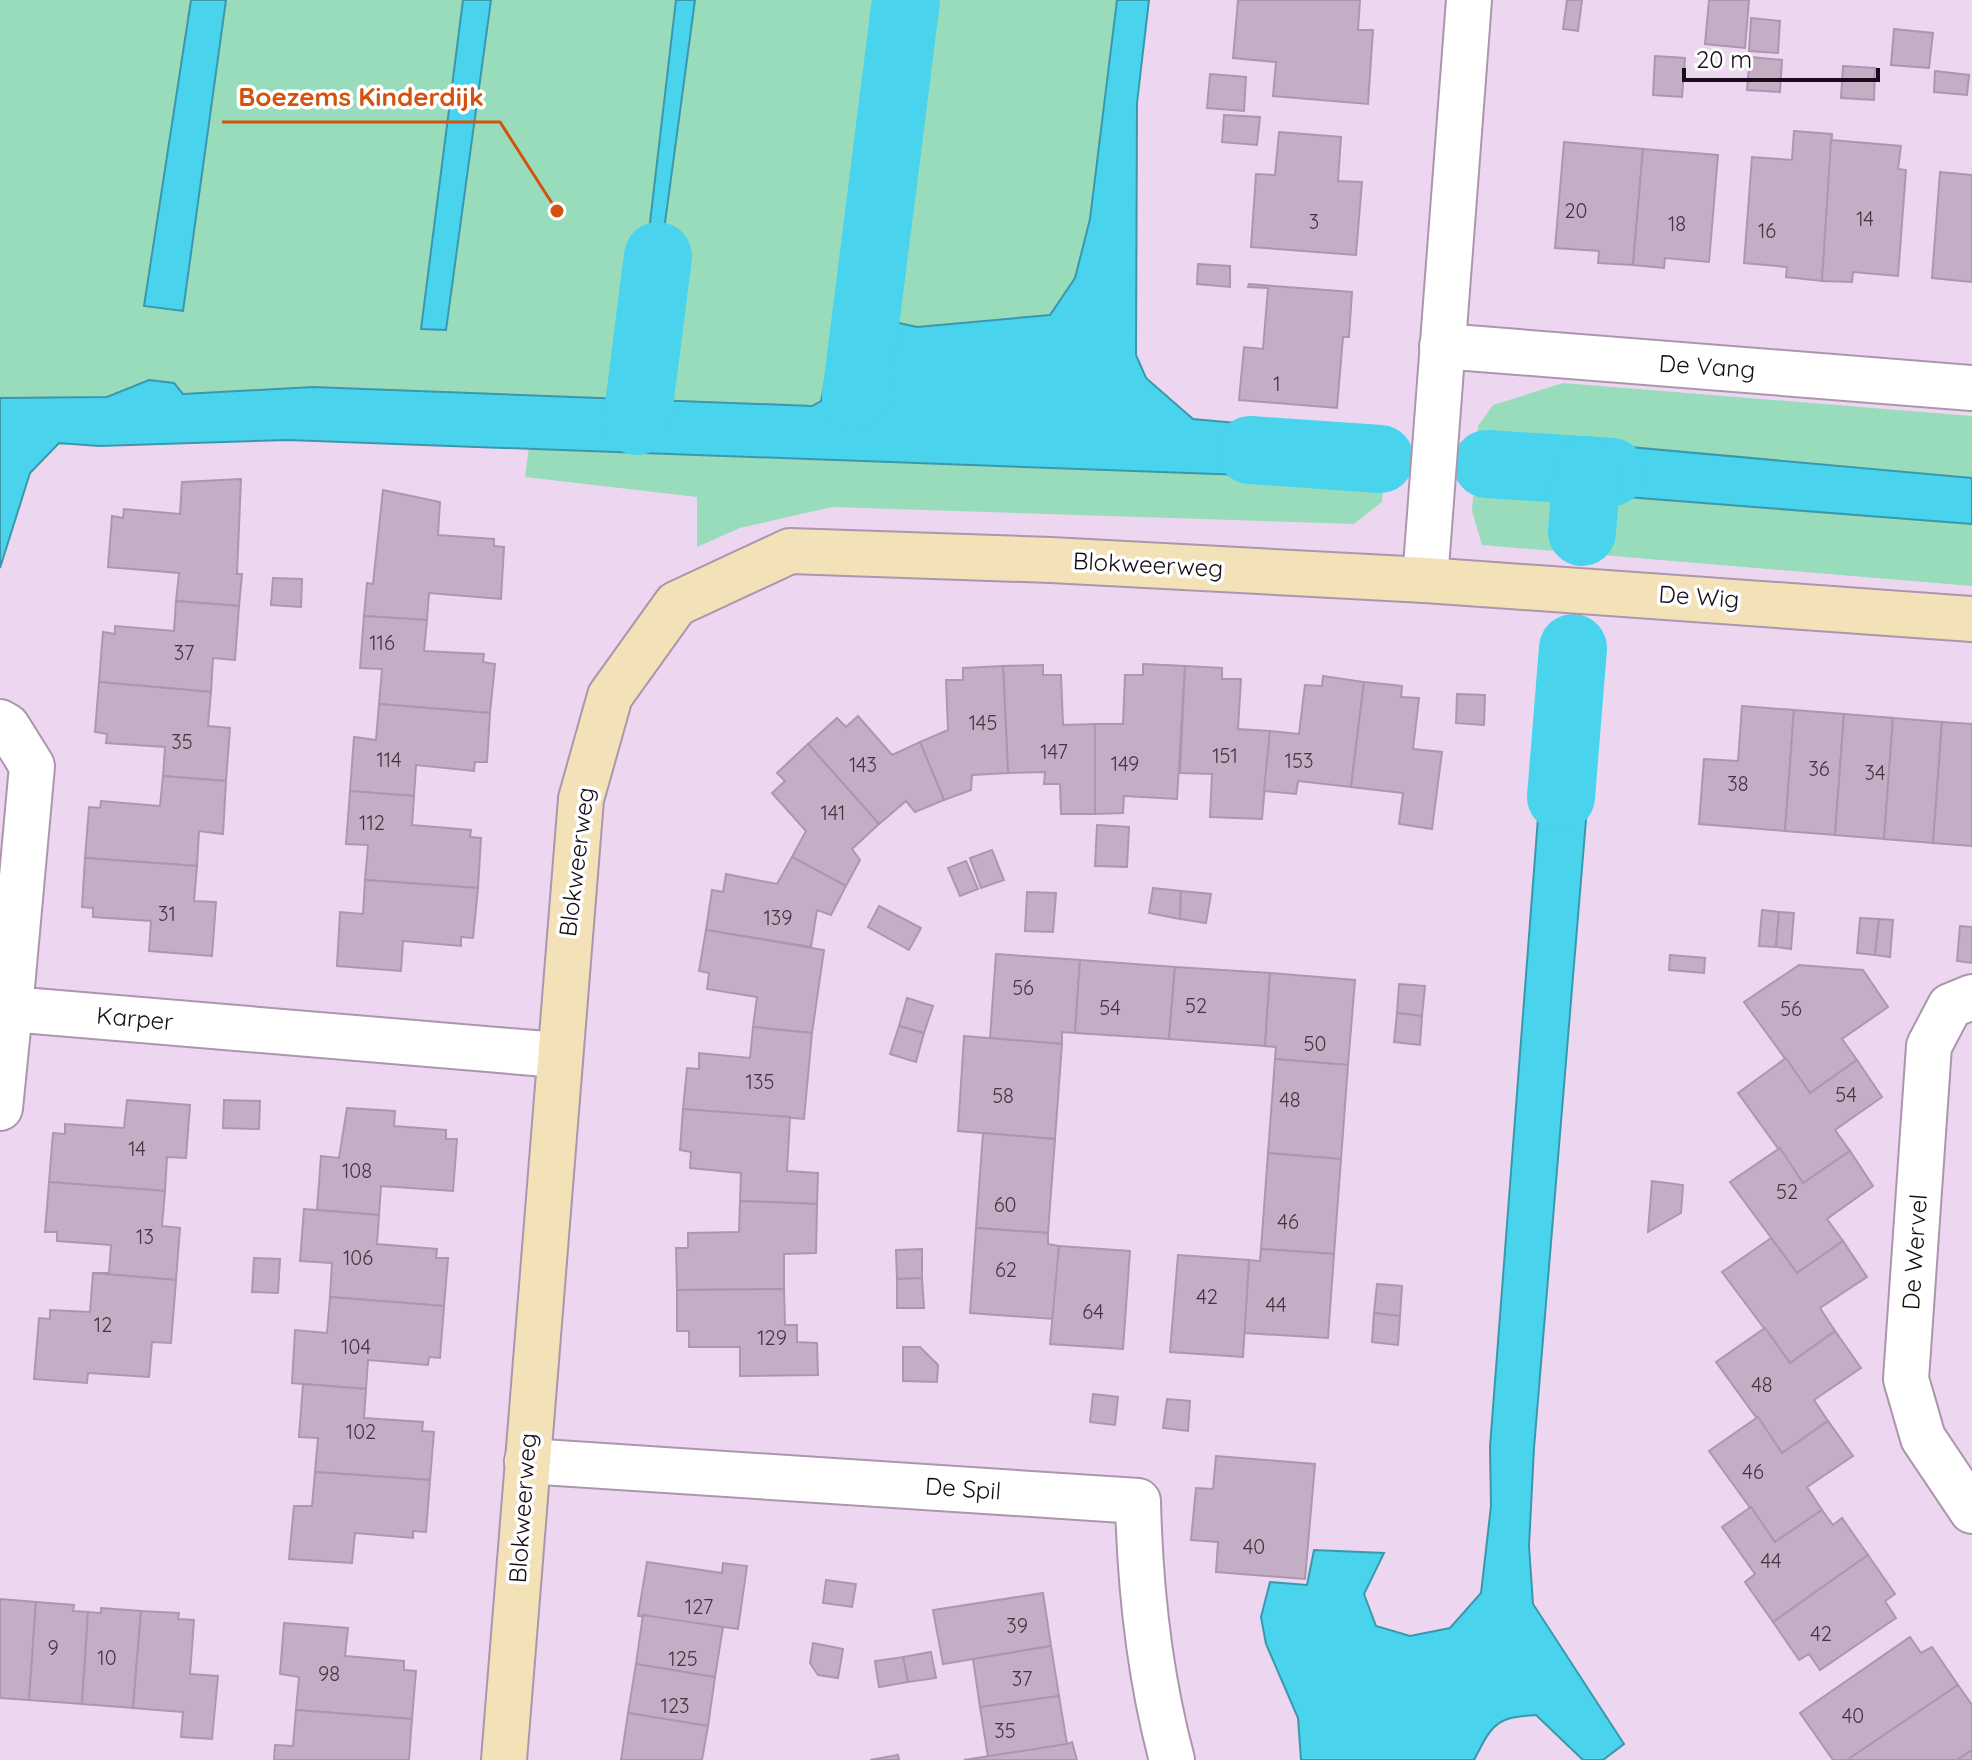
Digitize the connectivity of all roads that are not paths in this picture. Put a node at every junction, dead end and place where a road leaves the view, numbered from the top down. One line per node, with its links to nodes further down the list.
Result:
1 (1469, 0): 2 (street)
2 (1442, 346): 3 (street, De Vang); 4 (street)
3 (1972, 388)
4 (1425, 580): 5 (street, De Wig); 9 (street, Blokweerweg)
5 (1972, 619)
6 (0, 722): 8 (street)
7 (1972, 997): 12 (street, De Wervel)
8 (10, 1009): 9 (street, Karper); 10 (street)
9 (558, 1055): 11 (street, Blokweerweg)
10 (0, 1108)
11 (527, 1461): 13 (street, Blokweerweg); 14 (street, De Spil)
12 (1972, 1511)
13 (504, 1760)
14 (1172, 1760)

